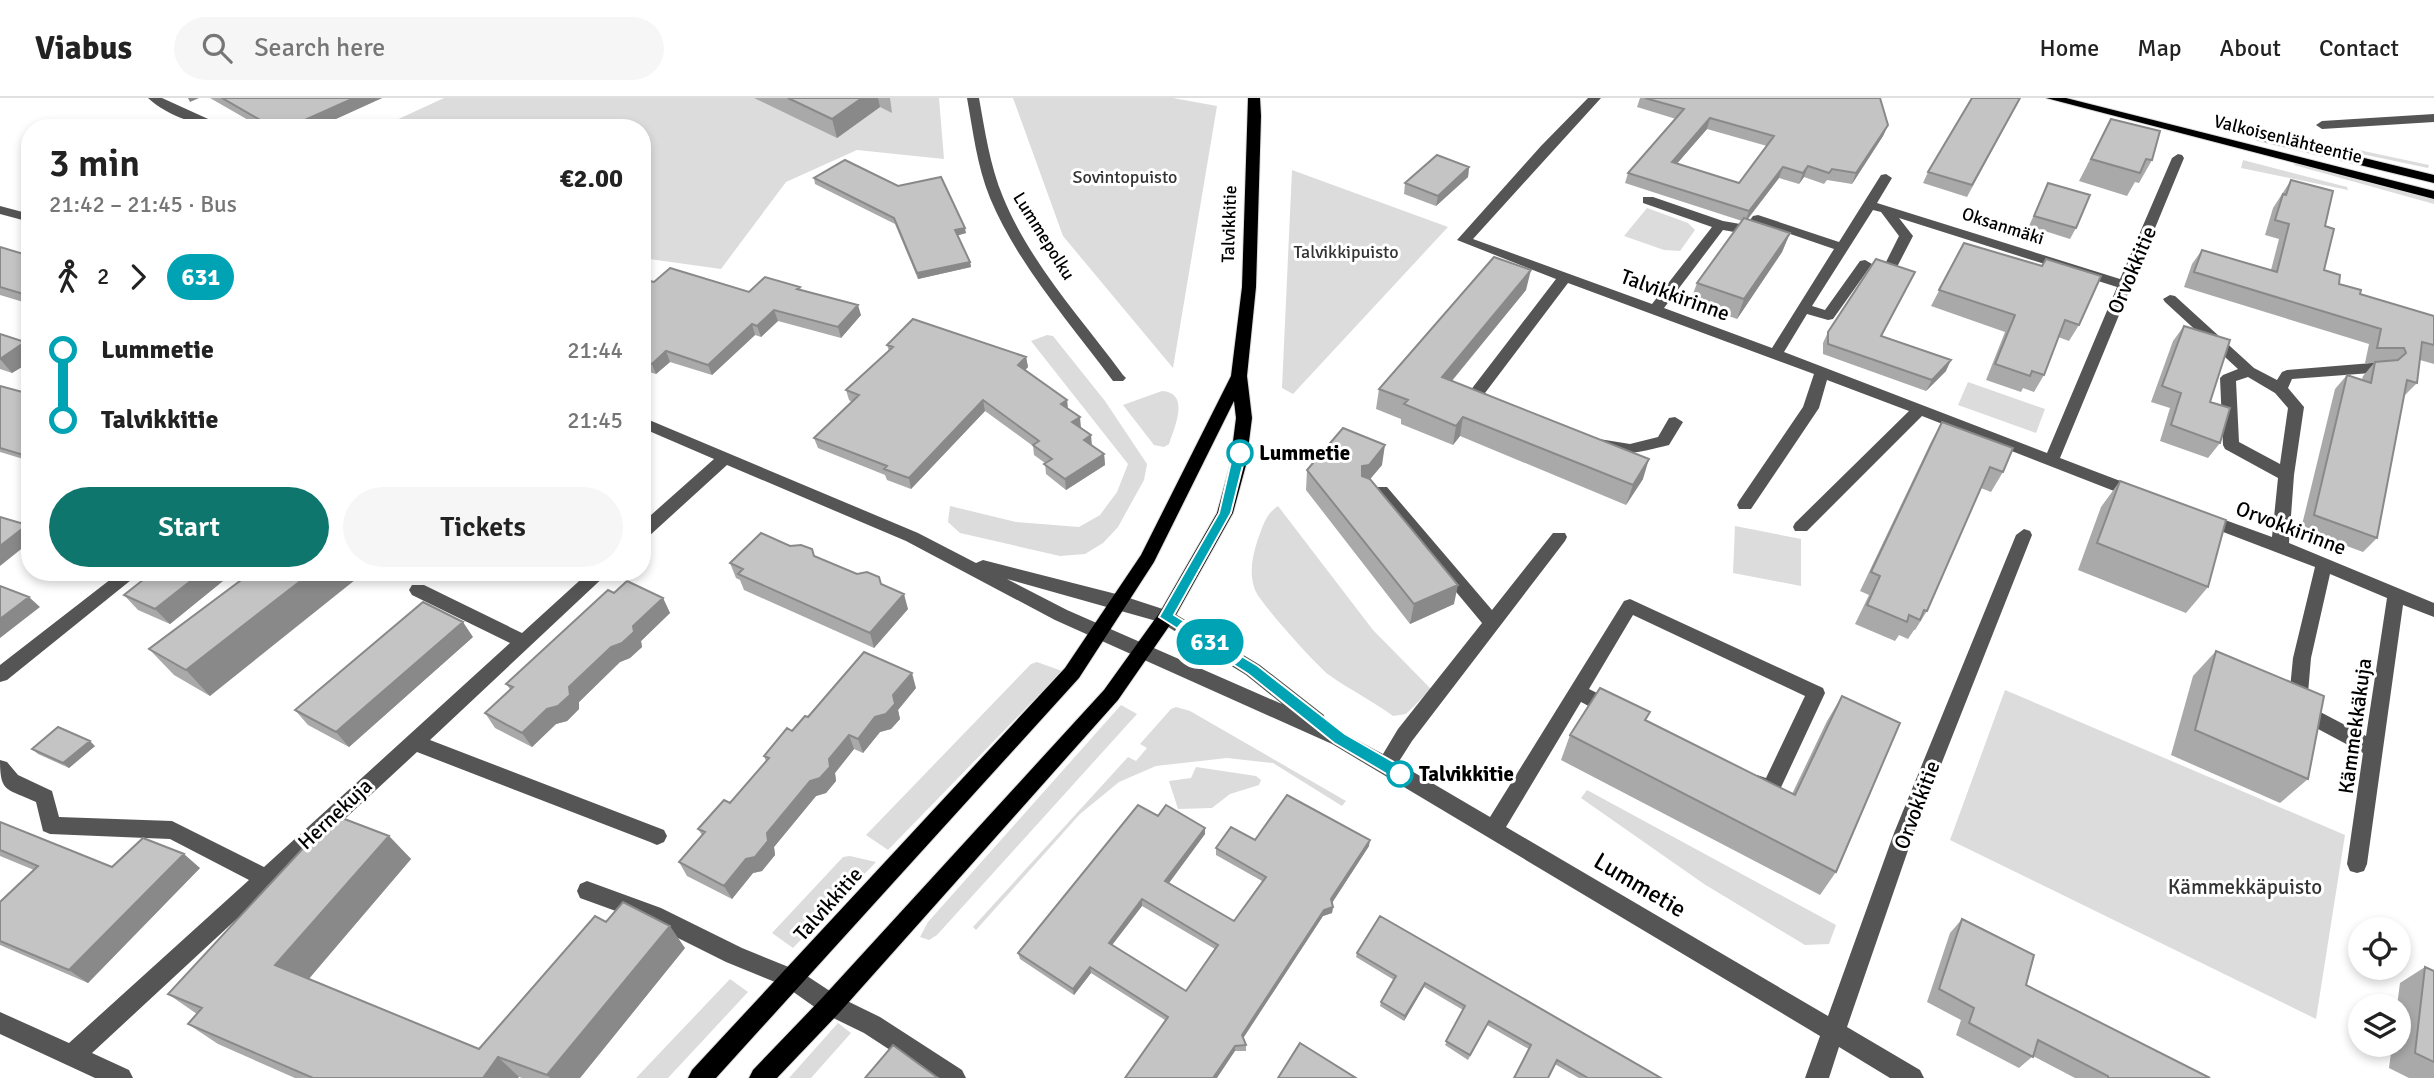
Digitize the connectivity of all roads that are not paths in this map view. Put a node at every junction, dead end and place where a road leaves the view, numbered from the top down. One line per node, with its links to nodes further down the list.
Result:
1 (155, 98): 10 (street)
2 (974, 98): 35 (street, Lummepolku)
3 (1254, 98): 8 (main road, Talvikkitie)
4 (1262, 98): 8 (main road, Talvikkitie)
5 (1595, 98): 25 (street, Talvikkirinne)
6 (2052, 98): 15 (main road, Valkoisenlähteentie)
7 (2102, 98): 14 (main road, Valkoisenlähteentie)
8 (1255, 116): 34 (main road, Talvikkitie)
9 (2434, 118): 11 (street)
10 (199, 119)
11 (2322, 125)
12 (2178, 158): 26 (street, Orvokkitie)
13 (1886, 178): 17 (street)
14 (2434, 179)
15 (2434, 195)
16 (1648, 200): 21 (street)
17 (1868, 204): 19 (street, Oksanmäki); 22 (street)
18 (0, 210): 20 (street)
19 (1886, 210): 24 (street); 26 (street, Oksanmäki)
20 (21, 216)
21 (1720, 225): 22 (street); 29 (street)
22 (1842, 247): 28 (street)
23 (1865, 264): 28 (street)
24 (1892, 264)
25 (1565, 277): 29 (street, Talvikkirinne); 37 (street)
26 (2126, 285): 43 (street, Orvokkitie)
27 (2170, 299): 32 (street)
28 (1804, 308): 30 (street)
29 (1655, 310): 30 (street, Talvikkirinne)
30 (1775, 354): 33 (street, Talvikkirinne)
31 (2384, 367): 36 (street)
32 (2249, 371): 36 (street); 44 (street)
33 (1822, 372): 38 (street, Talvikkirinne); 47 (street)
34 (1239, 376): 60 (main road, Talvikkitie); 62 (main road, Talvikkitie)
35 (1118, 378)
36 (2280, 389): 44 (street)
37 (1510, 409)
38 (1918, 409): 43 (street, Talvikkirinne); 50 (street)
39 (1675, 422): 41 (street)
40 (651, 426): 42 (street, Lummetie)
41 (1581, 437)
42 (726, 457): 49 (street); 54 (street, Lummetie)
43 (2052, 459): 46 (street)
44 (2286, 475): 53 (street)
45 (1368, 491): 63 (street)
46 (2149, 498)
47 (1745, 505)
48 (2184, 511): 53 (street, Orvokkirinne)
49 (651, 525)
50 (1801, 527)
51 (2024, 535): 84 (street, Orvokkitie)
52 (1559, 537): 63 (street)
53 (2280, 546): 55 (street, Orvokkirinne)
54 (956, 559): 60 (street, Lummetie); 64 (street, Lummetie)
55 (2323, 564): 59 (street, Orvokkirinne); 72 (street)
56 (120, 581): 67 (street)
57 (587, 581): 65 (street, Hernekuja)
58 (418, 590): 65 (street)
59 (2396, 594): 61 (street, Orvokkirinne); 72 (street, Kämmekkäkuja)
60 (1120, 602): 62 (street, Lummetie); 64 (main road, Talvikkitie)
61 (2434, 610)
62 (1166, 617): 66 (main road, Talvikkitie); 70 (street, Lummetie)
63 (1492, 623): 73 (street)
64 (1102, 631): 66 (street, Lummetie); 81 (main road, Talvikkitie)
65 (524, 642): 71 (street, Hernekuja)
66 (1142, 651): 70 (street, Lummetie); 82 (main road, Talvikkitie)
67 (0, 675)
68 (1577, 691): 69 (street); 75 (street); 76 (street)
69 (1625, 716)
70 (1339, 738): 73 (street, Lummetie)
71 (413, 742): 77 (street); 79 (street, Hernekuja)
72 (2375, 750): 78 (street, Kämmekkäkuja)
73 (1386, 766): 76 (street, Lummetie)
74 (0, 768): 79 (street)
75 (1734, 771)
76 (1494, 829): 84 (street, Lummetie)
77 (657, 836)
78 (2357, 864)
79 (265, 878): 85 (street, Hernekuja)
80 (587, 891): 81 (street)
81 (793, 979): 82 (street); 87 (main road, Talvikkitie)
82 (831, 1005): 88 (main road, Talvikkitie); 89 (street)
83 (0, 1023): 85 (street)
84 (1835, 1032): 90 (street, Orvokkitie); 91 (street, Lummetie)
85 (72, 1056): 86 (street)
86 (121, 1078)
87 (700, 1078)
88 (761, 1078)
89 (954, 1078)
90 (1817, 1078)
91 (1912, 1078)

